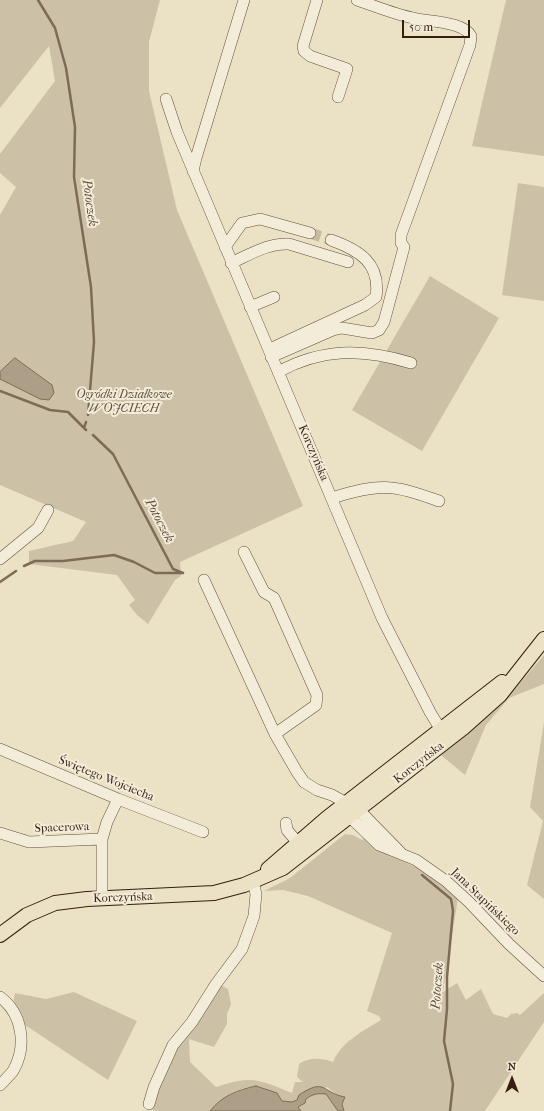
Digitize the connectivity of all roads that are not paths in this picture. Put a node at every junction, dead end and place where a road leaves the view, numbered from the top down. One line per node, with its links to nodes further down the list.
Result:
1 (244, 0): 6 (street)
2 (317, 0): 4 (street)
3 (357, 0): 14 (street)
4 (338, 96)
5 (166, 98): 6 (street, Korczyńska)
6 (193, 171): 9 (street, Korczyńska)
7 (310, 233): 9 (street)
8 (331, 240): 14 (street)
9 (225, 247): 11 (street, Korczyńska)
10 (348, 262): 11 (street)
11 (232, 263): 13 (street, Korczyńska)
12 (274, 297): 13 (street)
13 (250, 307): 14 (street, Korczyńska)
14 (269, 354): 16 (street, Korczyńska)
15 (411, 363): 16 (street)
16 (278, 372): 17 (street, Korczyńska)
17 (332, 498): 18 (street); 25 (street, Korczyńska)
18 (439, 501)
19 (48, 510): 21 (street)
20 (244, 552): 24 (street)
21 (0, 559)
22 (204, 580): 24 (street, Jana Stapińskiego)
23 (544, 639): 25 (main road, Korczyńska)
24 (275, 734): 28 (street, Jana Stapińskiego)
25 (445, 735): 28 (main road, Korczyńska); 29 (main road, Korczyńska)
26 (0, 749): 27 (street, Świętego Wojciecha)
27 (118, 799): 31 (street, Świętego Wojciecha); 33 (street, Spacerowa)
28 (346, 804): 29 (street, Jana Stapińskiego); 34 (main road, Korczyńska)
29 (355, 814): 35 (main road, Korczyńska); 38 (street, Jana Stapińskiego)
30 (286, 823): 34 (street)
31 (203, 832)
32 (0, 833): 33 (street, Spacerowa)
33 (102, 839): 36 (street, Spacerowa)
34 (298, 843): 35 (main road, Korczyńska)
35 (253, 881): 36 (main road, Korczyńska); 41 (street)
36 (102, 898): 37 (main road, Korczyńska)
37 (0, 935)
38 (544, 976)
39 (0, 997): 40 (street)
40 (0, 1085)
41 (149, 1104)

